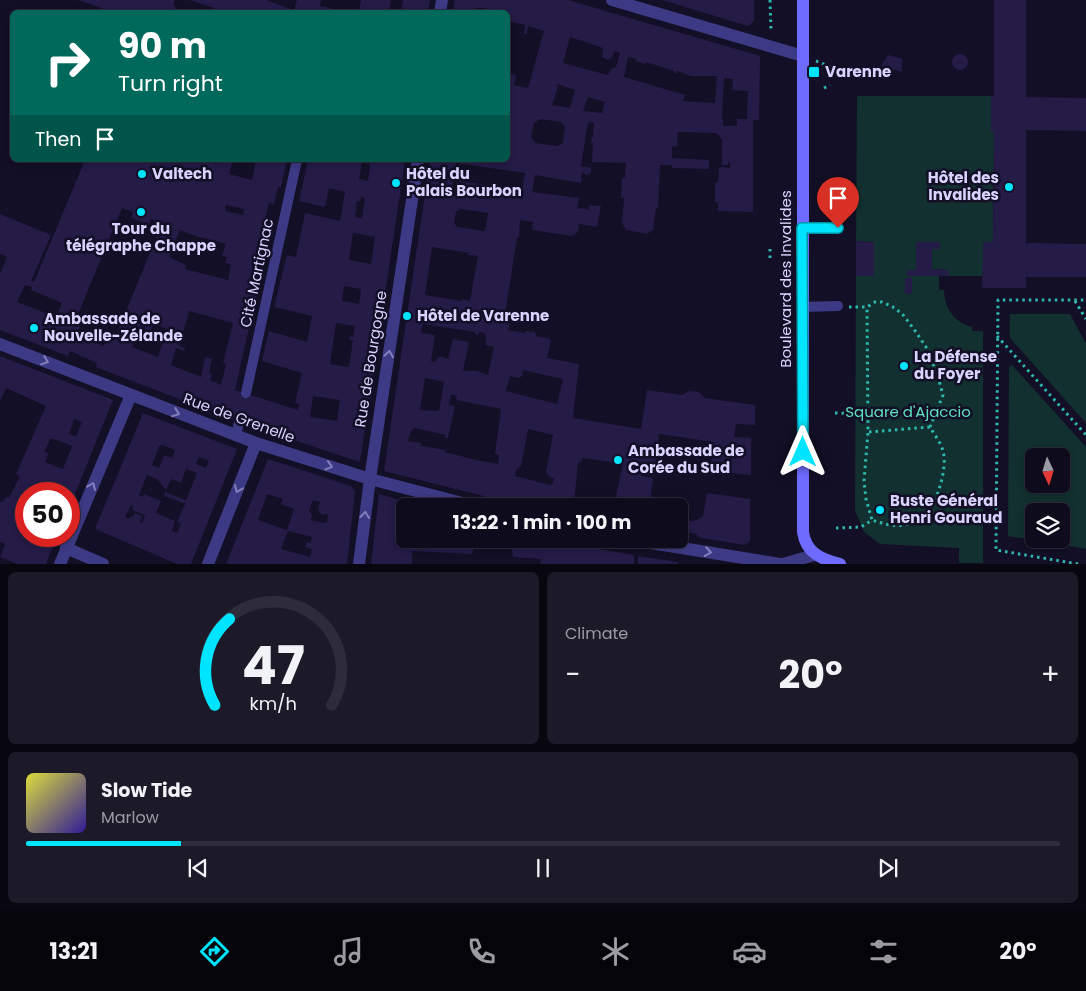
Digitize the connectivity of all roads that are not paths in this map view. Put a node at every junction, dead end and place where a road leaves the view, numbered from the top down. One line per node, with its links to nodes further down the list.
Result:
1 (612, 0): 3 (street)
2 (803, 0): 3 (main road, Boulevard des Invalides)
3 (802, 56): 6 (main road, Boulevard des Invalides)
4 (298, 162): 11 (lane, Cité Martignac)
5 (418, 162): 16 (street, Rue de Bourgogne, one-way to 5)
6 (802, 228): 7 (lane); 9 (main road, Boulevard des Invalides)
7 (838, 228)
8 (838, 306): 9 (lane)
9 (802, 307): 20 (main road, Boulevard des Invalides)
10 (0, 344): 12 (street, Rue de Grenelle, one-way to 12)
11 (246, 393)
12 (131, 395): 14 (street, Rue de Grenelle, one-way to 14); 18 (street, one-way to 12)
13 (239, 422): 14 (lane)
14 (236, 436): 15 (street, Rue de Grenelle)
15 (256, 444): 16 (street, Rue de Grenelle, one-way to 16); 23 (street, one-way to 23)
16 (370, 479): 17 (street, Rue de Grenelle); 24 (street, Rue de Bourgogne, one-way to 16)
17 (443, 498)
18 (66, 548): 21 (street); 22 (street)
19 (682, 548): 25 (street, one-way to 25)
20 (811, 559): 25 (street); 26 (main road)
21 (60, 564)
22 (103, 564)
23 (208, 564)
24 (360, 564)
25 (781, 564)
26 (840, 564)

